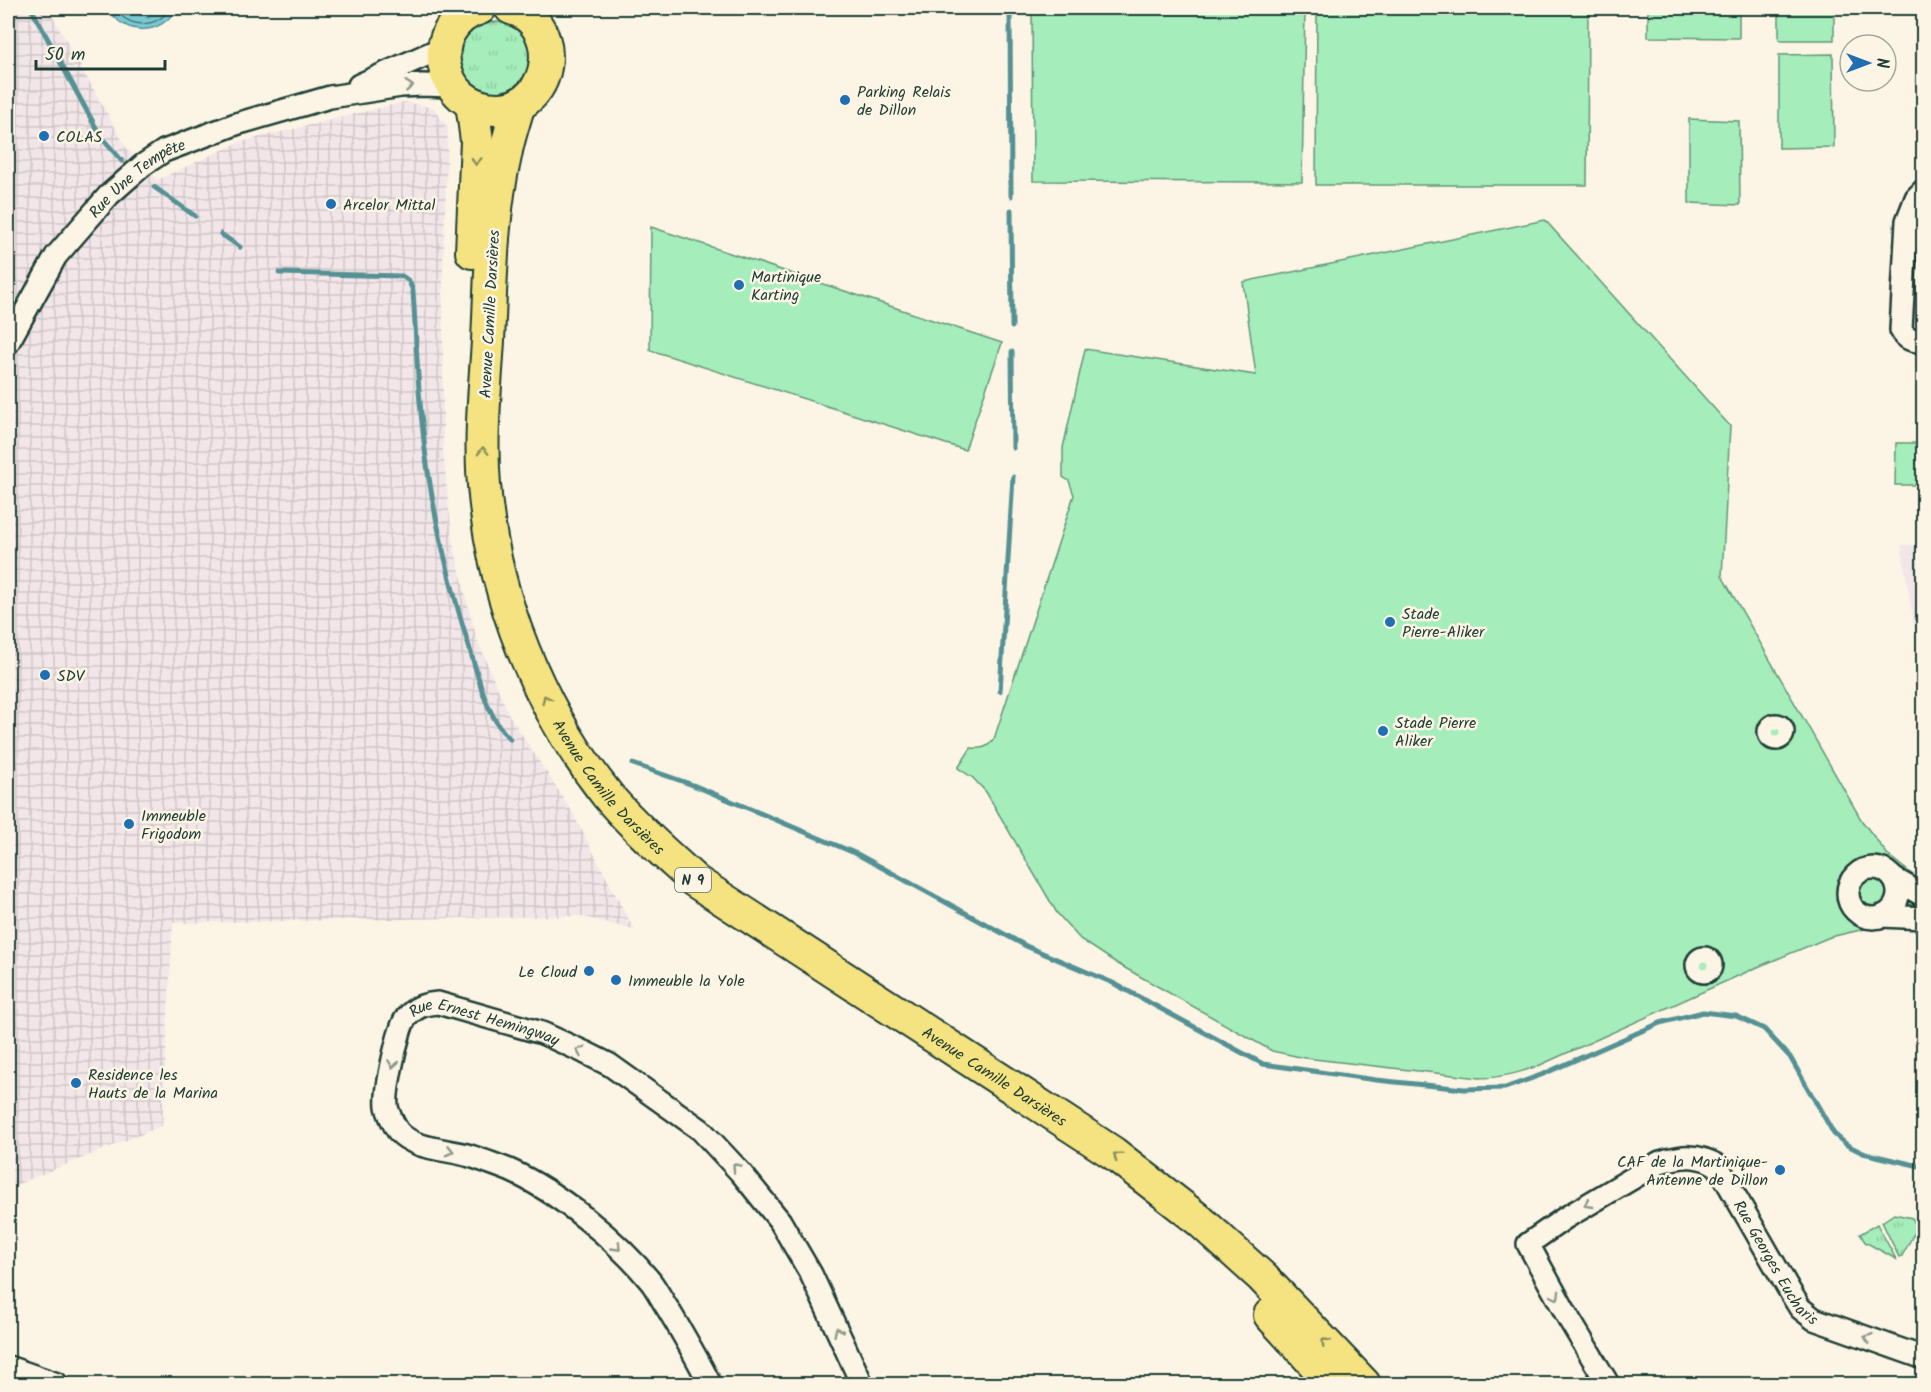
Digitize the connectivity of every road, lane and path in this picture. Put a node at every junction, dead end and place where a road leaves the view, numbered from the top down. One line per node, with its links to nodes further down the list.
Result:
1 (513, 8): 6 (main road)
2 (467, 11): 3 (main road)
3 (444, 47): 4 (main road, Avenue Camille Darsières); 5 (street, Rue Une Tempête)
4 (462, 95): 5 (street, Rue Une Tempête, one-way to 4); 6 (main road); 19 (main road, Avenue Camille Darsières / N 9, one-way to 19)
5 (330, 97): 9 (street, Rue Une Tempête)
6 (519, 104): 20 (main road, Avenue Camille Darsières / N 9, one-way to 6)
7 (1923, 190): 8 (street)
8 (1923, 342)
9 (8, 344)
10 (1893, 878): 11 (street); 12 (street); 12 (street)
11 (1923, 896)
12 (1882, 916): 13 (street)
13 (1923, 918)
14 (1923, 1358): 21 (street, Rue Georges Eucharis, one-way to 21)
15 (8, 1367): 16 (street)
16 (57, 1384)
17 (710, 1384): 18 (street, Rue Ernest Hemingway, one-way to 17)
18 (862, 1384)
19 (1333, 1384)
20 (1364, 1384)
21 (1608, 1384)

